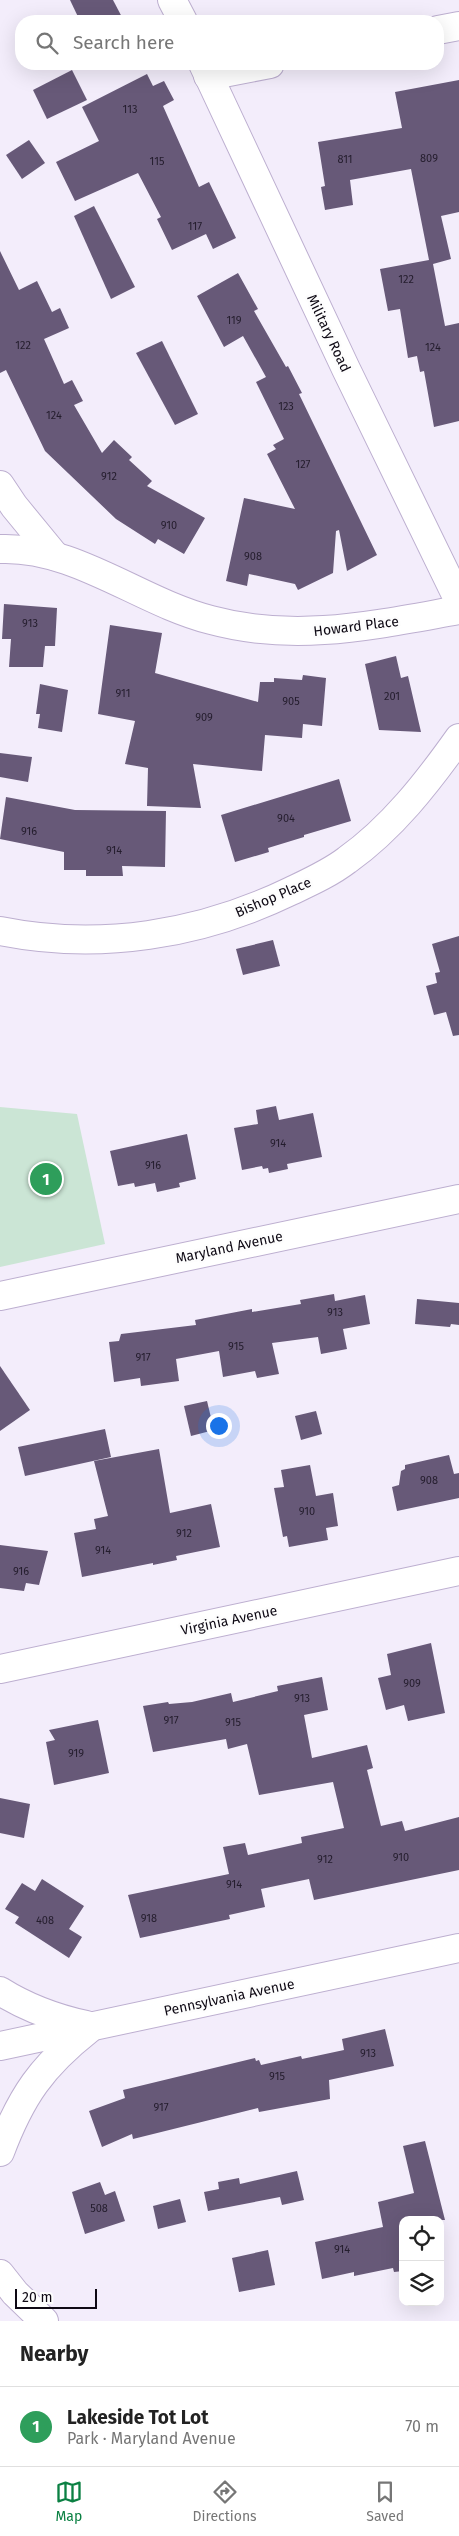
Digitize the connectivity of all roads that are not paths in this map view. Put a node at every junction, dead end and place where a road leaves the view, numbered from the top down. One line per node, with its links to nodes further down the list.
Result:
1 (172, 0): 2 (street)
2 (179, 15)
3 (459, 26): 4 (street)
4 (444, 29)
5 (206, 70): 9 (street, Military Road)
6 (0, 486): 8 (street, Howard Place)
7 (0, 549): 8 (street, Howard Place)
8 (55, 556): 10 (street, Howard Place)
9 (459, 601)
10 (459, 610)
11 (459, 738): 12 (street, Bishop Place)
12 (0, 931)
13 (459, 1198): 14 (street, Maryland Avenue)
14 (0, 1296)
15 (459, 1572): 16 (street, Virginia Avenue)
16 (3, 1669)
17 (459, 1948): 19 (street, Pennsylvania Avenue)
18 (0, 1990): 19 (street)
19 (92, 2026): 20 (street, Pennsylvania Avenue); 21 (street)
20 (0, 2046)
21 (0, 2152)
22 (0, 2274): 23 (street)
23 (44, 2321)

